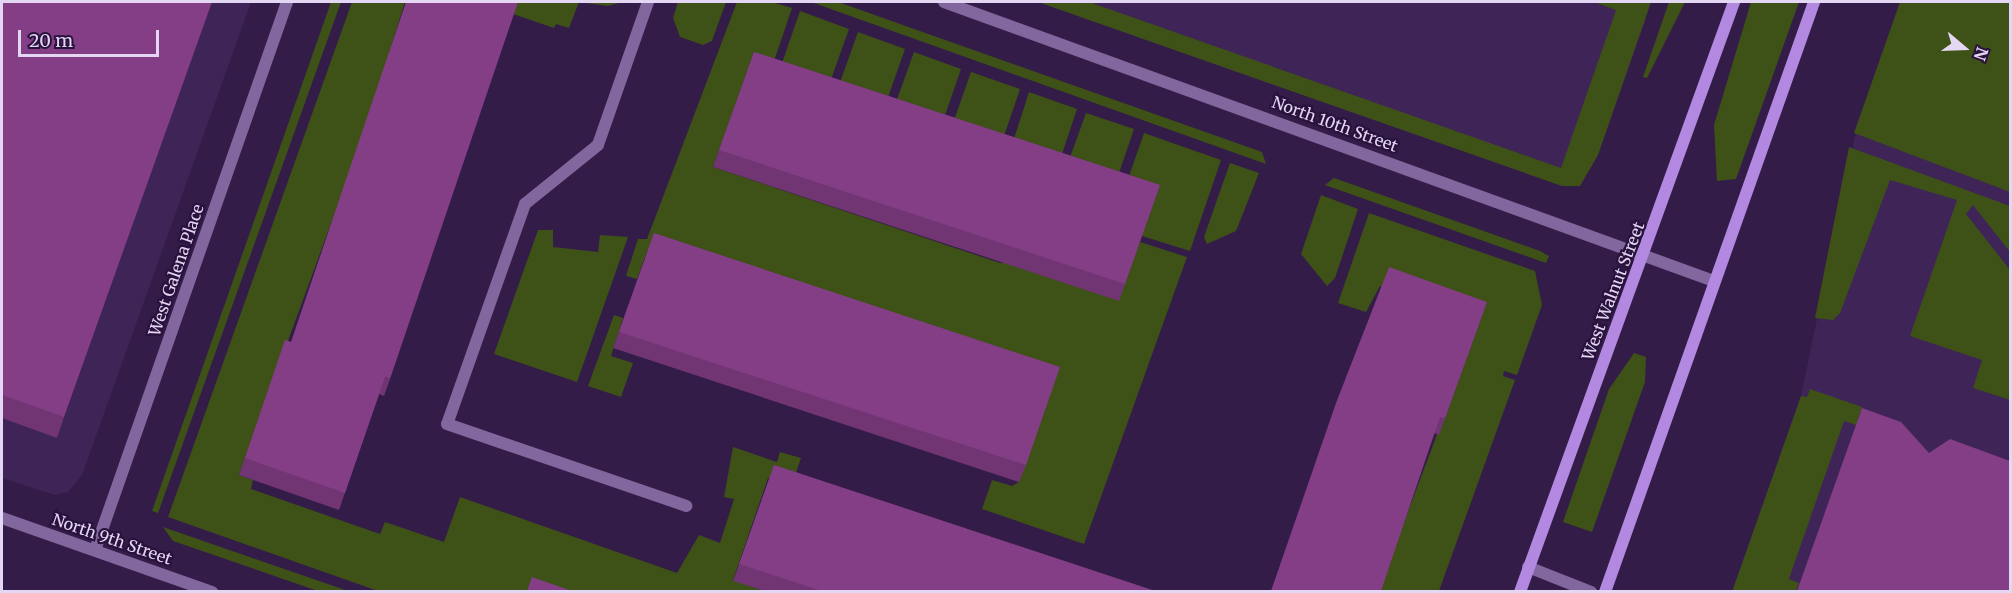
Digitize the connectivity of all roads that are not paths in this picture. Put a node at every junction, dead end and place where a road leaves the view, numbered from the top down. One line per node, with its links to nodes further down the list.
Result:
1 (287, 2): 10 (street, West Galena Place)
2 (648, 2): 8 (street)
3 (944, 2): 6 (street, North 10th Street)
4 (1734, 2): 6 (main road, West Walnut Street)
5 (1814, 2): 7 (main road)
6 (1646, 255): 7 (street, North 10th Street); 11 (main road, West Walnut Street)
7 (1714, 281): 15 (main road)
8 (686, 506)
9 (2, 518): 10 (street, North 9th Street)
10 (95, 550): 12 (street, North 9th Street)
11 (1528, 567): 13 (main road, West Walnut Street); 14 (street)
12 (212, 591)
13 (1520, 591)
14 (1591, 591)
15 (1605, 591)

